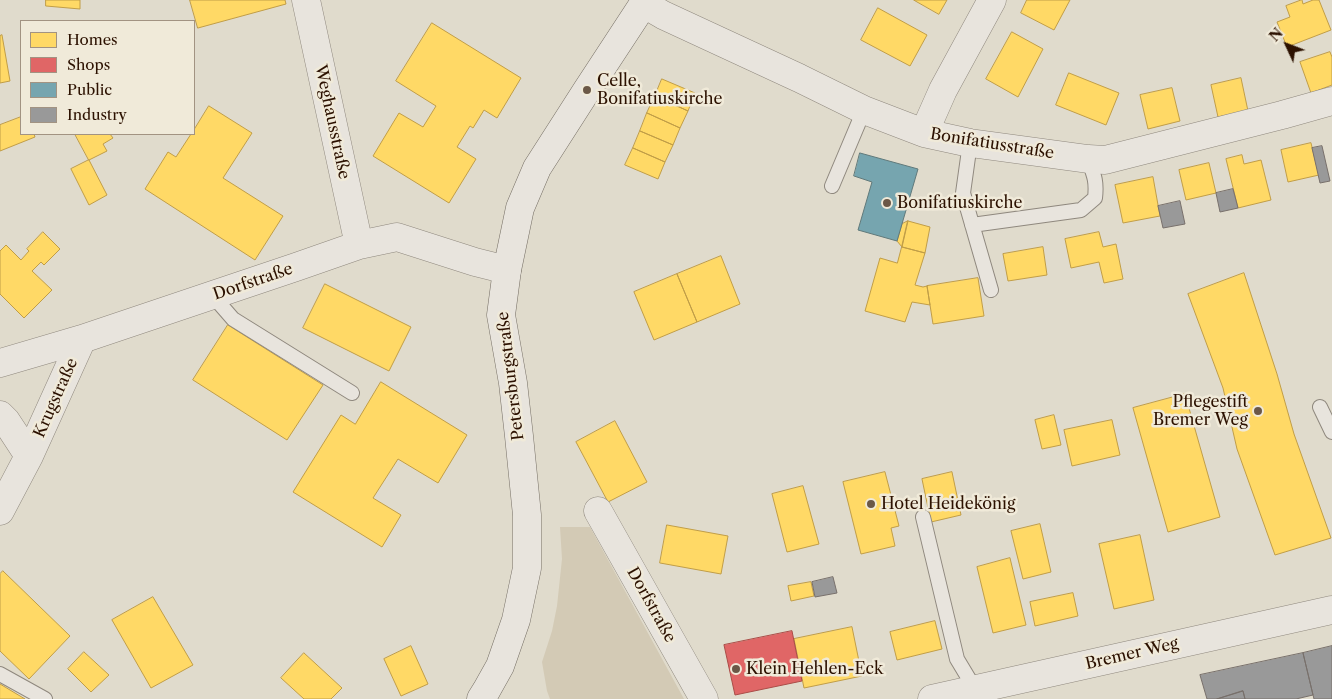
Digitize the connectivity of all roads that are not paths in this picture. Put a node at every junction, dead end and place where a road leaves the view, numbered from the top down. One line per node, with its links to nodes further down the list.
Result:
1 (306, 0): 11 (street, Weghausstraße)
2 (992, 0): 6 (street)
3 (645, 2): 5 (street, Bonifatiusstraße); 12 (street, Petersburgstraße)
4 (1332, 101): 8 (street, Bonifatiusstraße)
5 (864, 110): 6 (street, Bonifatiusstraße); 9 (lane)
6 (924, 133): 7 (street, Bonifatiusstraße)
7 (970, 142): 8 (street, Bonifatiusstraße); 10 (lane)
8 (1088, 158): 10 (lane)
9 (832, 186)
10 (972, 225): 13 (lane)
11 (359, 244): 12 (street, Dorfstraße); 14 (street, Dorfstraße)
12 (506, 270): 28 (street, Petersburgstraße)
13 (991, 290)
14 (213, 296): 15 (street, Dorfstraße); 17 (lane)
15 (82, 339): 16 (street, Dorfstraße); 21 (street, Krugstraße)
16 (0, 363)
17 (352, 393)
18 (1320, 407): 20 (lane)
19 (0, 415): 21 (street, Krugstraße)
20 (1332, 432)
21 (29, 456): 22 (street, Krugstraße)
22 (0, 511)
23 (598, 511): 30 (street, Dorfstraße)
24 (924, 517): 27 (lane)
25 (1332, 610): 27 (street, Bremer Weg)
26 (0, 674): 29 (lane)
27 (975, 689): 31 (street, Bremer Weg)
28 (487, 696)
29 (45, 699)
30 (704, 699)
31 (932, 699)

